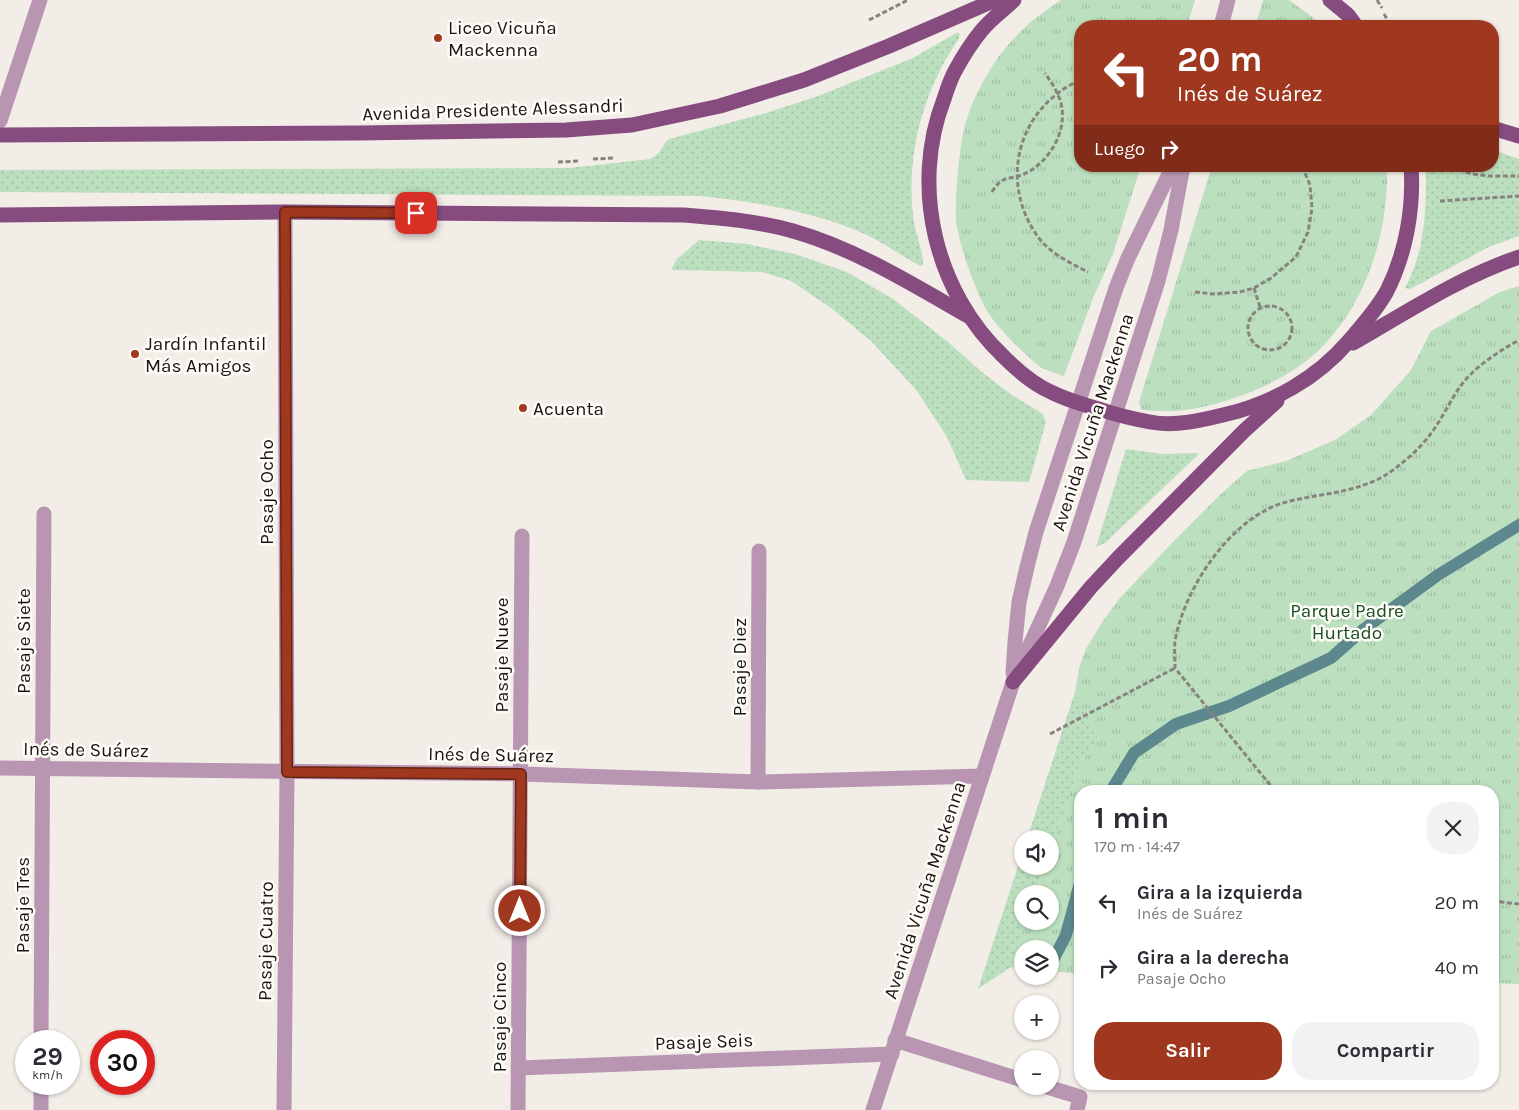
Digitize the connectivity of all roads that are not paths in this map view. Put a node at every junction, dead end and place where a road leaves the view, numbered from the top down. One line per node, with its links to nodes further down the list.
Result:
1 (40, 0): 10 (street)
2 (995, 0): 12 (main road, Avenida Presidente Alessandri)
3 (1014, 0): 20 (main road)
4 (1228, 0): 7 (street)
5 (1330, 0): 8 (main road)
6 (1340, 0): 9 (main road)
7 (1223, 20)
8 (1351, 20)
9 (1351, 20)
10 (0, 121)
11 (1499, 130): 13 (main road)
12 (0, 135)
13 (1519, 136)
14 (1170, 172): 23 (street, Avenida Vicuña Mackenna)
15 (1182, 172): 24 (street, Avenida Vicuña Mackenna)
16 (1411, 172): 21 (main road)
17 (285, 212): 18 (main road); 20 (main road); 31 (street, Pasaje Ocho)
18 (0, 215)
19 (1519, 257): 21 (main road)
20 (968, 316): 23 (main road)
21 (1343, 348): 22 (main road)
22 (1288, 392): 24 (main road); 28 (main road)
23 (1078, 404): 24 (main road); 28 (street, Avenida Vicuña Mackenna)
24 (1115, 414): 28 (street, Avenida Vicuña Mackenna)
25 (44, 514): 30 (street, Pasaje Siete)
26 (522, 536): 32 (street, Pasaje Nueve)
27 (759, 551): 34 (street, Pasaje Diez)
28 (1013, 682): 33 (street, Avenida Vicuña Mackenna)
29 (0, 768): 30 (street, Inés de Suárez)
30 (43, 769): 31 (street, Inés de Suárez); 35 (street, Pasaje Tres)
31 (287, 772): 32 (street, Inés de Suárez); 42 (street, Pasaje Cuatro)
32 (521, 774): 34 (street, Inés de Suárez); 37 (street, Pasaje Cinco)
33 (982, 776): 34 (street, Inés de Suárez); 36 (street, Avenida Vicuña Mackenna)
34 (758, 782)
35 (41, 1030)
36 (894, 1047): 37 (street, Pasaje Seis); 38 (street, Pasaje Seis); 44 (street, Avenida Vicuña Mackenna)
37 (519, 1068): 43 (street, Pasaje Cinco)
38 (1014, 1078)
39 (1059, 1091): 45 (street)
40 (41, 1095): 41 (street)
41 (41, 1110)
42 (284, 1110)
43 (518, 1110)
44 (873, 1110)
45 (1077, 1110)

